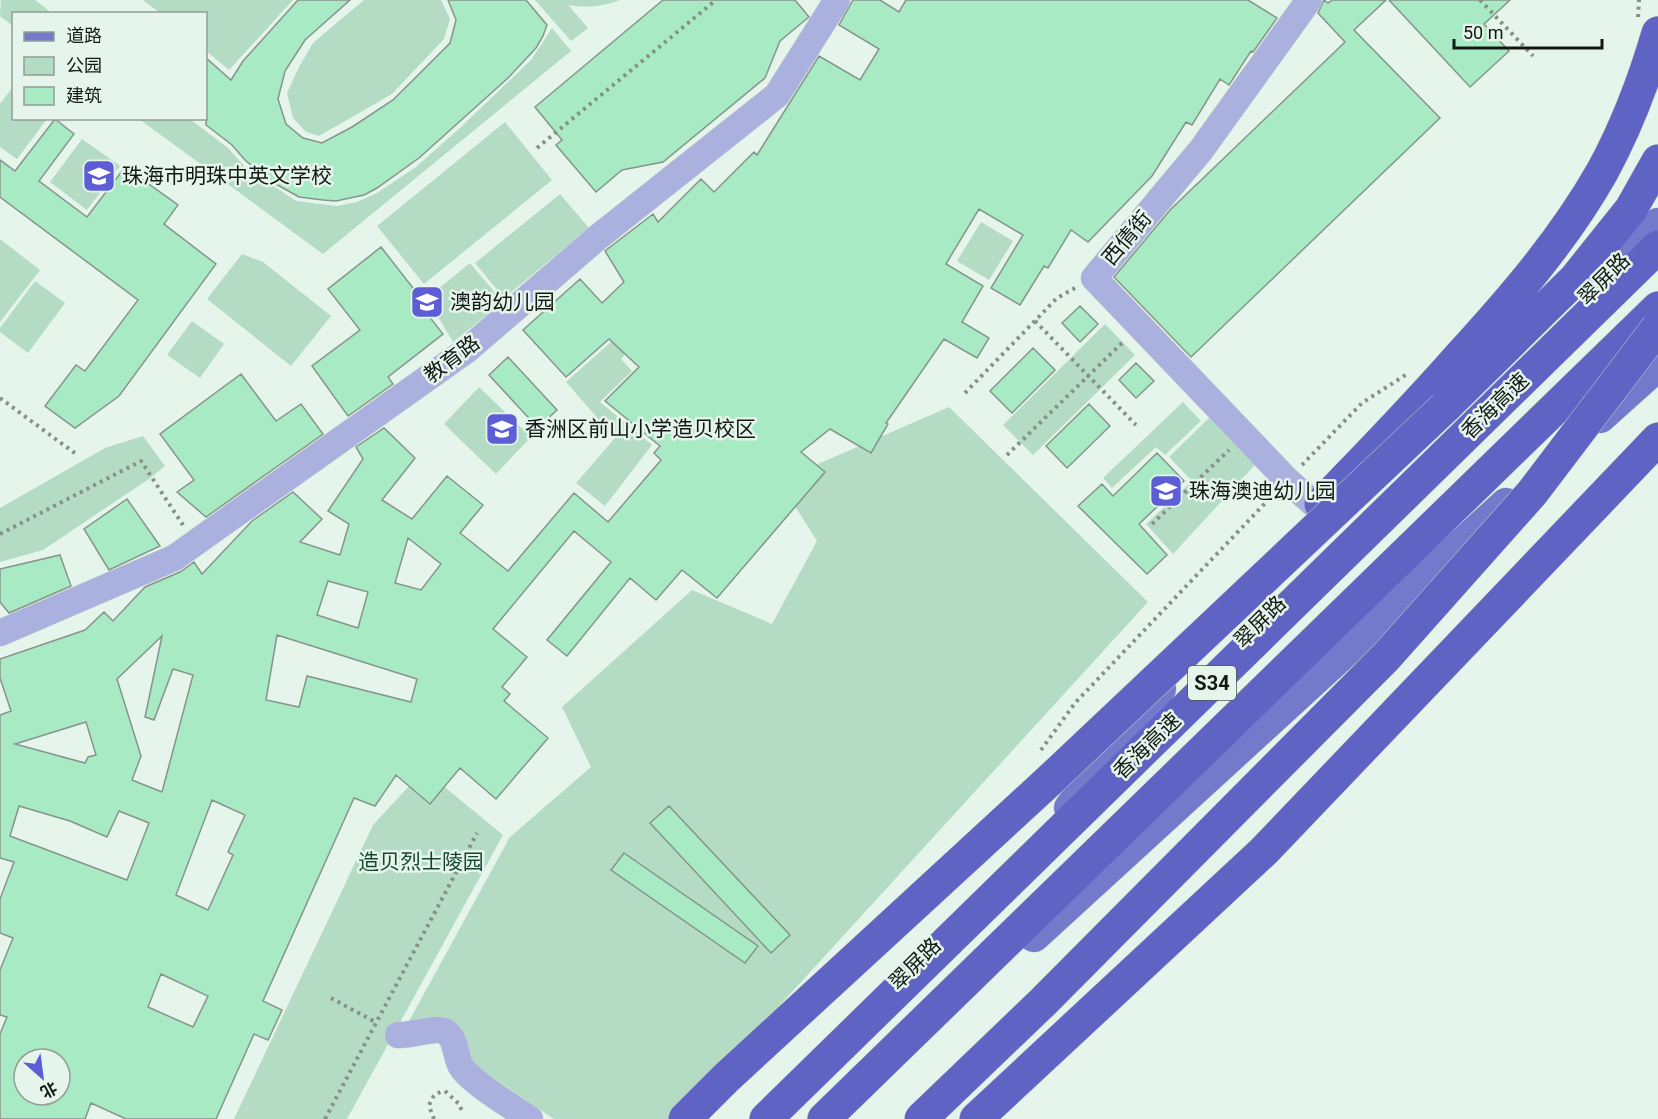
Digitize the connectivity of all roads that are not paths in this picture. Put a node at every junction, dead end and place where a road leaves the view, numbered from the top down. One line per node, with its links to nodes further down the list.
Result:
1 (837, 0): 13 (street, 教育路)
2 (1308, 0): 11 (street, 西倩街)
3 (1648, 26): 11 (highway)
4 (1658, 161): 17 (highway, bridge)
5 (1658, 224): 14 (main road, 翠屏路)
6 (1658, 247): 19 (highway, 香海高速 / S34)
7 (1658, 308): 20 (highway, 香海高速 / S34)
8 (1658, 327): 22 (highway, bridge)
9 (1658, 365): 21 (main road)
10 (1658, 439): 23 (highway)
11 (1317, 507): 12 (highway)
12 (1236, 588): 14 (main road)
13 (0, 633)
14 (1062, 819): 18 (main road, 翠屏路)
15 (398, 1035): 16 (street)
16 (530, 1119)
17 (685, 1119)
18 (758, 1119)
19 (766, 1119)
20 (824, 1119)
21 (834, 1119)
22 (921, 1119)
23 (976, 1119)

